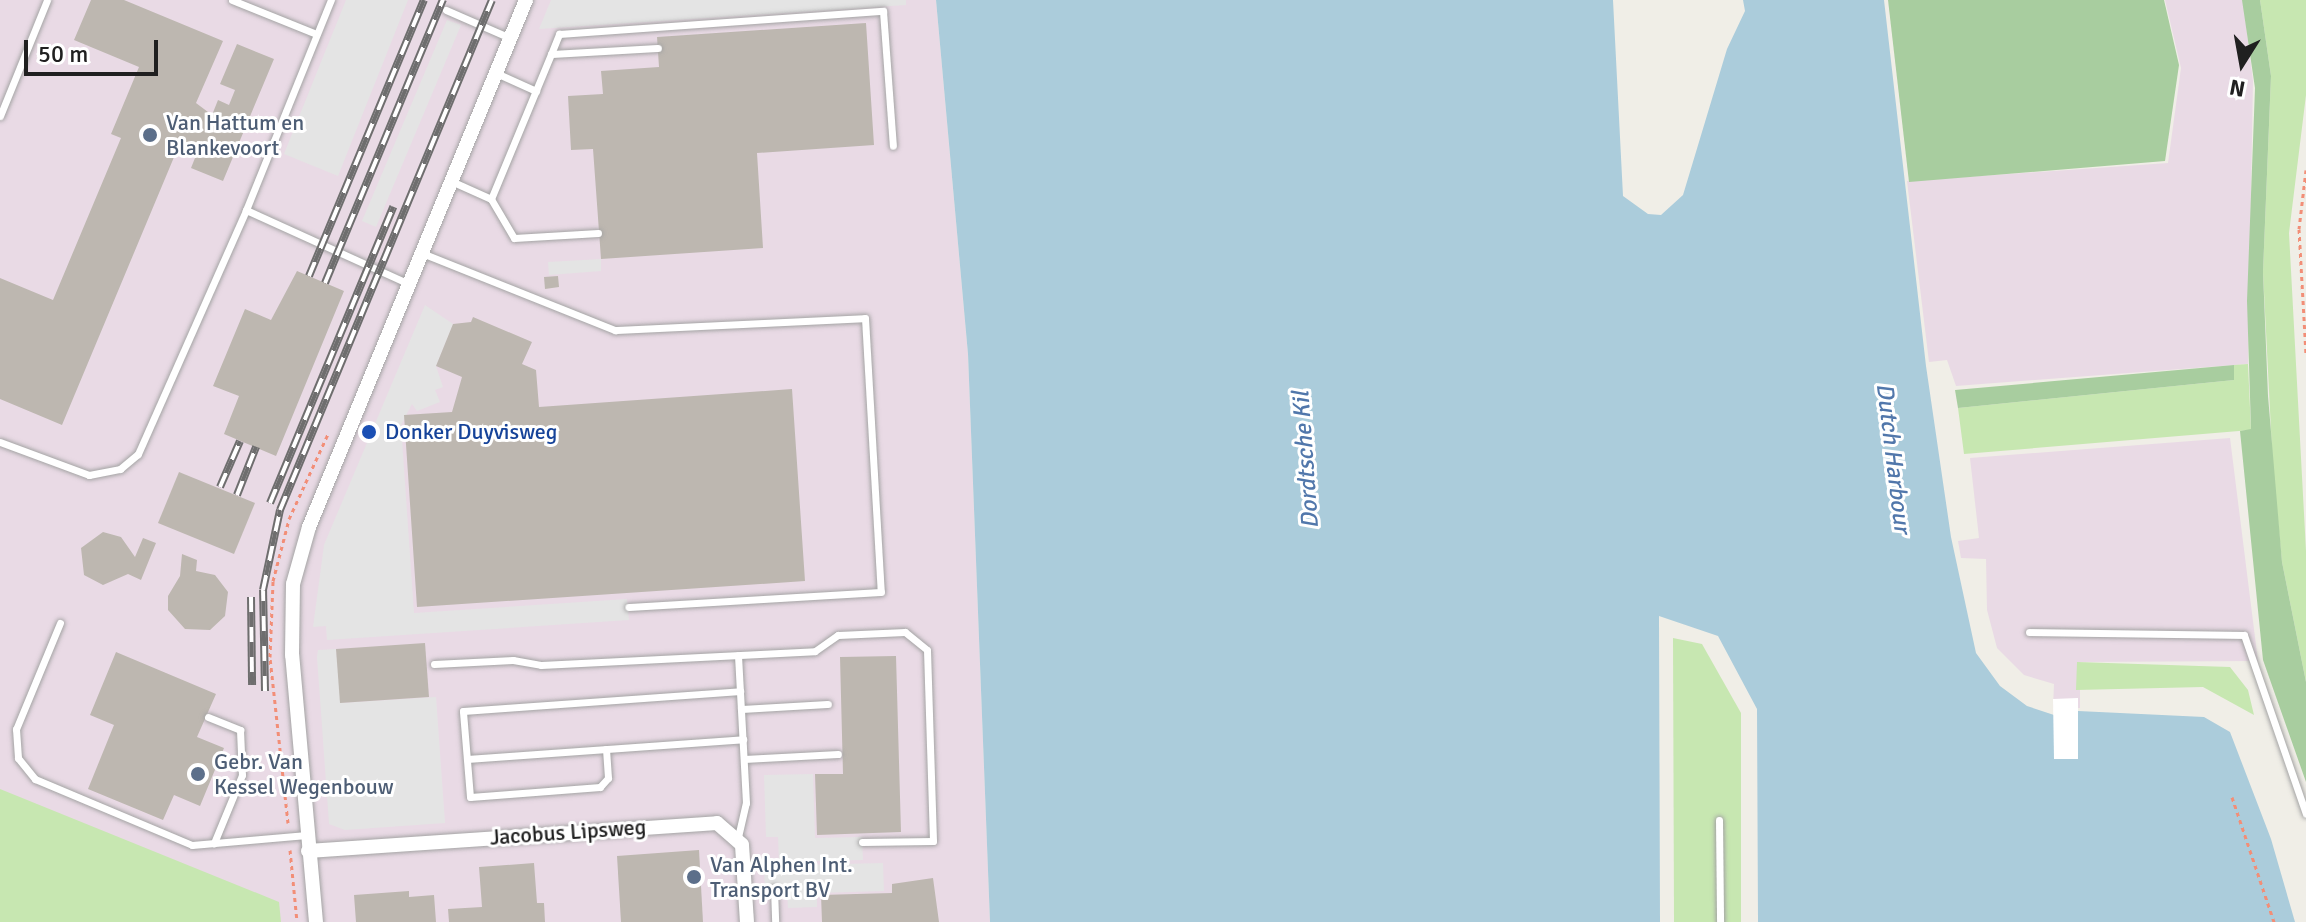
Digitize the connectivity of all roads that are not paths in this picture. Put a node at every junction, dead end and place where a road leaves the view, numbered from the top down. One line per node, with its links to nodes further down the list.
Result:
1 (47, 0): 12 (lane)
2 (232, 0): 6 (lane)
3 (331, 0): 6 (lane)
4 (526, 0): 7 (street)
5 (446, 10): 7 (lane)
6 (316, 34): 16 (lane)
7 (510, 38): 10 (street)
8 (658, 48): 9 (lane)
9 (551, 54): 11 (lane); 13 (lane)
10 (496, 73): 11 (lane); 14 (street)
11 (536, 91): 15 (lane)
12 (0, 116)
13 (893, 146)
14 (451, 181): 15 (lane); 18 (street)
15 (491, 199): 17 (lane)
16 (246, 210): 19 (lane); 20 (lane)
17 (598, 233)
18 (422, 253): 19 (street); 21 (lane)
19 (409, 284): 37 (street)
20 (0, 442)
21 (628, 607)
22 (60, 623): 40 (lane)
23 (2029, 632): 35 (lane)
24 (738, 655): 25 (lane); 26 (lane); 39 (lane)
25 (434, 664)
26 (740, 691): 28 (lane); 33 (lane)
27 (828, 704): 28 (lane)
28 (741, 709): 30 (lane)
29 (208, 717): 40 (lane)
30 (743, 739): 31 (lane); 34 (lane)
31 (606, 749): 33 (lane); 33 (lane)
32 (838, 754): 34 (lane)
33 (467, 759)
34 (744, 759): 38 (lane)
35 (2306, 814)
36 (1719, 820): 46 (lane)
37 (307, 835): 40 (lane); 41 (street)
38 (738, 837): 41 (street, Jacobus Lipsweg); 44 (street)
39 (862, 842)
40 (214, 843)
41 (308, 851): 43 (street)
42 (774, 888): 45 (lane)
43 (316, 922)
44 (747, 922)
45 (775, 922)
46 (1720, 922)

